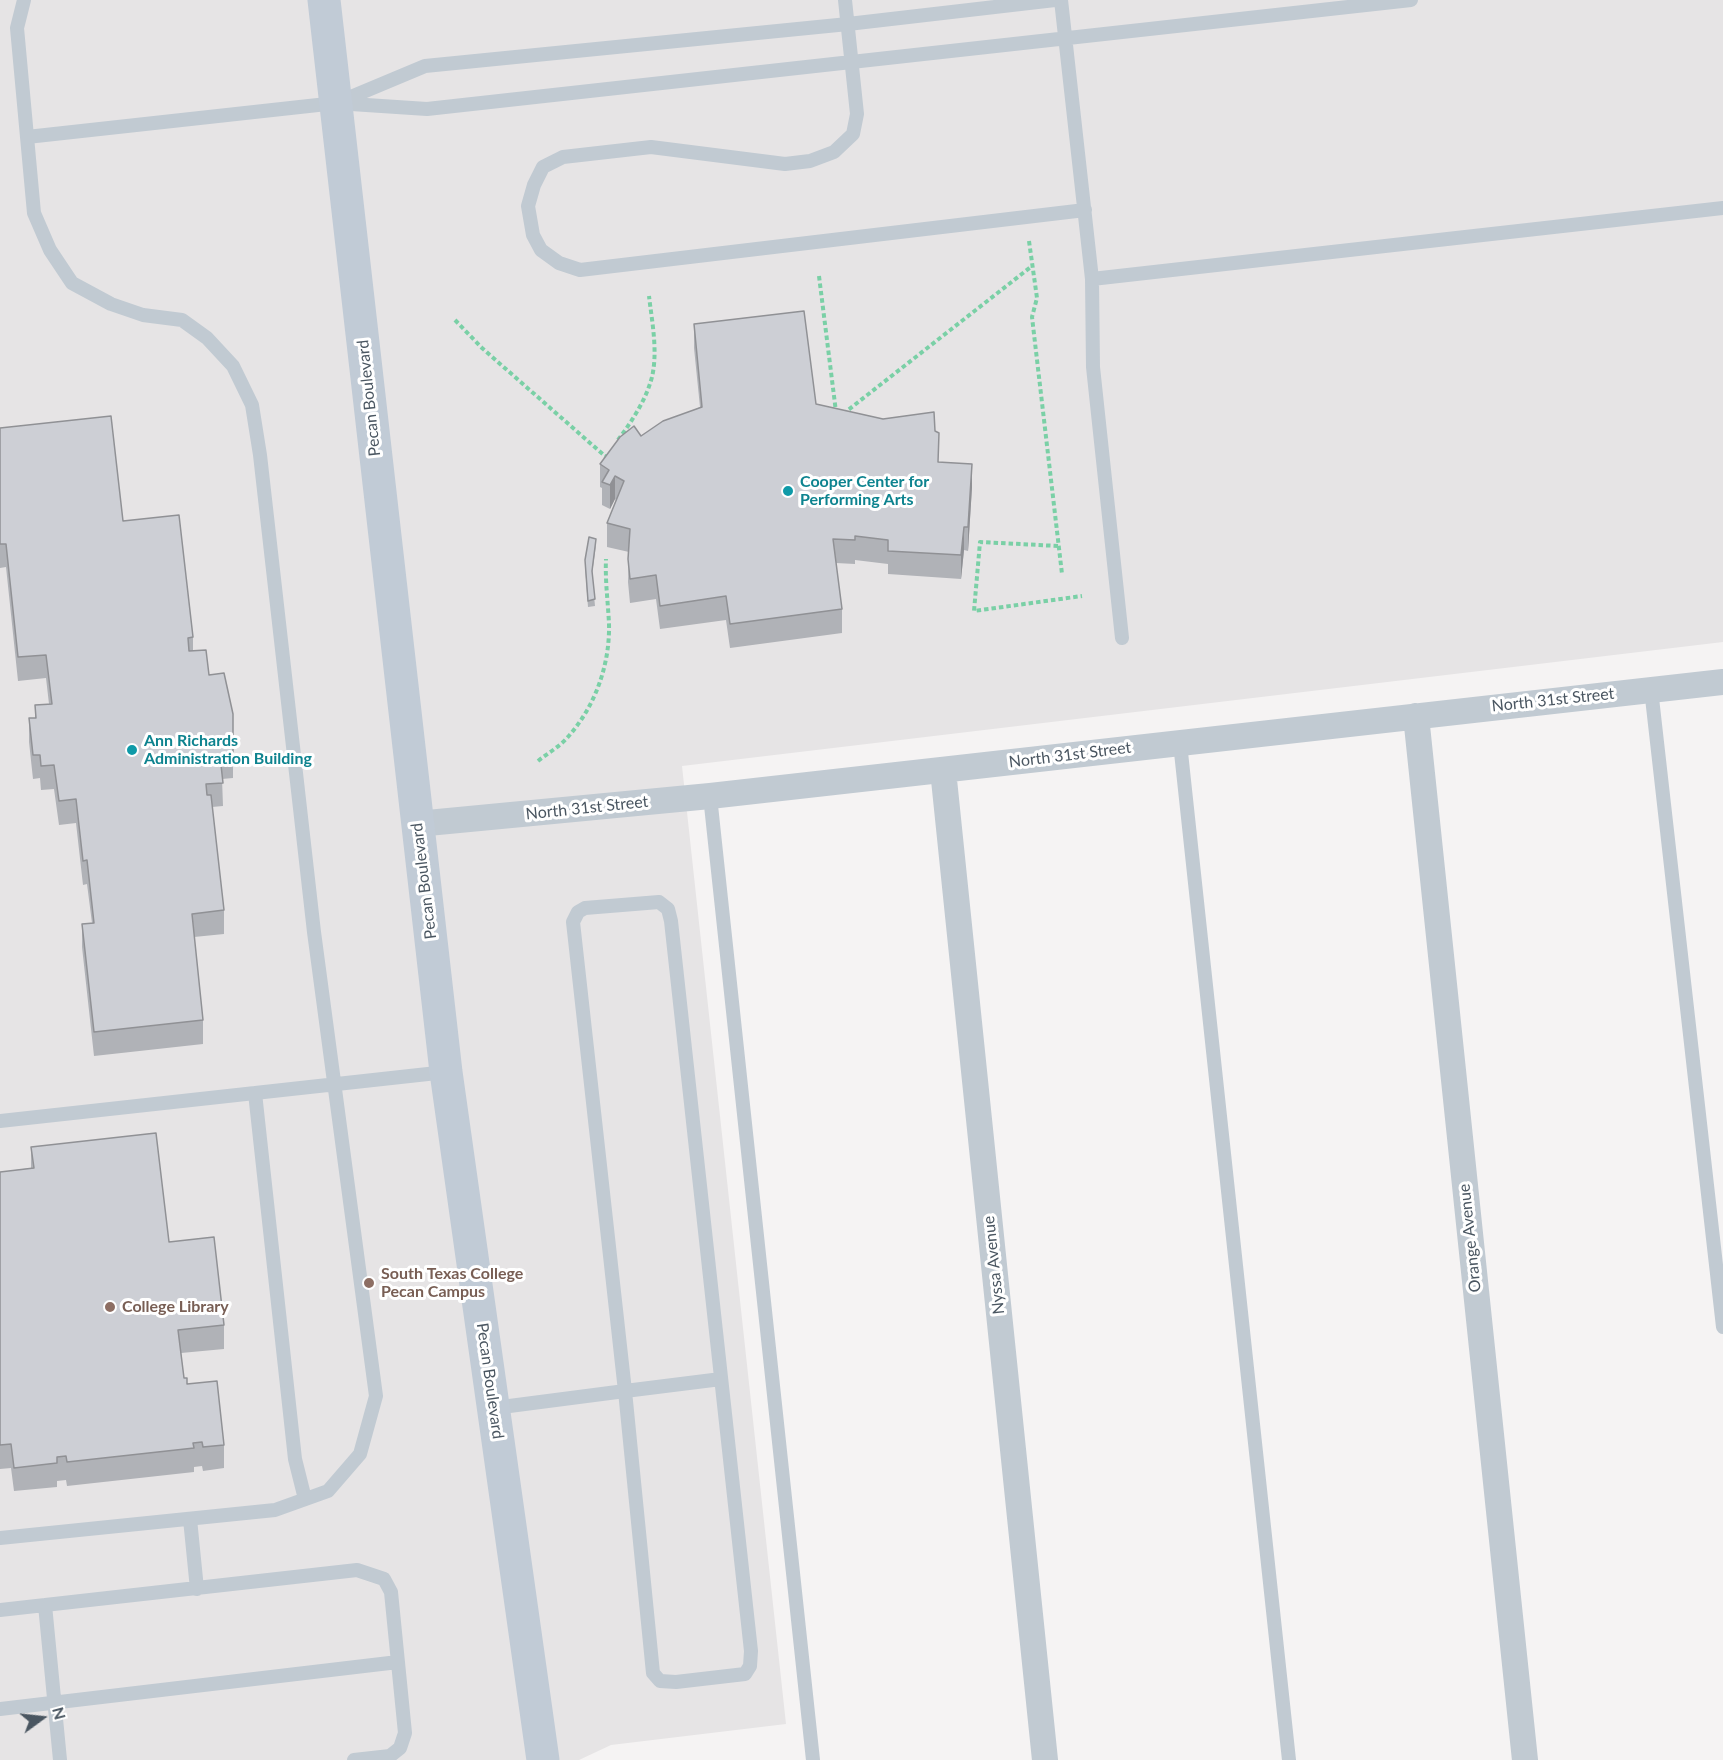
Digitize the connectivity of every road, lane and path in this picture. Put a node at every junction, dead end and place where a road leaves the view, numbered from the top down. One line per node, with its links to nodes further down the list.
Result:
1 (24, 0): 11 (lane)
2 (324, 0): 10 (main road, Pecan Boulevard)
3 (845, 0): 7 (lane)
4 (1055, 0): 7 (lane)
5 (1061, 0): 8 (lane)
6 (1411, 0): 8 (lane)
7 (848, 24): 9 (lane); 10 (lane)
8 (1066, 38): 9 (lane); 13 (lane)
9 (851, 61): 10 (lane); 14 (lane)
10 (336, 103): 11 (lane); 32 (main road, Pecan Boulevard)
11 (27, 137): 34 (lane)
12 (1723, 208): 17 (lane)
13 (1085, 210): 14 (lane); 17 (lane)
14 (1026, 217): 15 (path)
15 (1032, 266): 16 (path); 20 (path)
16 (819, 276)
17 (1092, 279): 24 (lane)
18 (649, 296): 19 (path)
19 (455, 320)
20 (1058, 546): 22 (path); 23 (path)
21 (606, 559): 29 (path)
22 (1062, 574)
23 (1082, 596)
24 (1122, 639)
25 (1723, 682): 26 (street, North 31st Street)
26 (1651, 689): 27 (street, North 31st Street); 37 (lane)
27 (1416, 716): 28 (street, North 31st Street); 56 (street, Orange Avenue)
28 (1180, 743): 30 (street, North 31st Street); 55 (lane)
29 (538, 761)
30 (943, 770): 31 (street, North 31st Street); 54 (street, Nyssa Avenue)
31 (710, 796): 32 (street, North 31st Street); 53 (lane)
32 (417, 824): 33 (main road, Pecan Boulevard)
33 (446, 1072): 34 (lane); 40 (main road, Pecan Boulevard)
34 (334, 1085): 35 (lane); 41 (lane)
35 (255, 1093): 36 (lane); 41 (lane)
36 (0, 1120)
37 (1723, 1327)
38 (721, 1379): 39 (lane); 39 (lane); 39 (lane)
39 (625, 1390): 40 (lane)
40 (494, 1408): 52 (main road, Pecan Boulevard)
41 (305, 1499): 42 (lane)
42 (190, 1519): 43 (lane); 44 (lane)
43 (0, 1538)
44 (197, 1588): 45 (lane); 47 (lane)
45 (45, 1605): 46 (lane); 48 (lane)
46 (0, 1610)
47 (398, 1662): 48 (lane); 51 (lane)
48 (54, 1703): 49 (lane); 50 (lane)
49 (0, 1709)
50 (60, 1760)
51 (354, 1760)
52 (543, 1760)
53 (813, 1760)
54 (1045, 1760)
55 (1289, 1760)
56 (1525, 1760)

